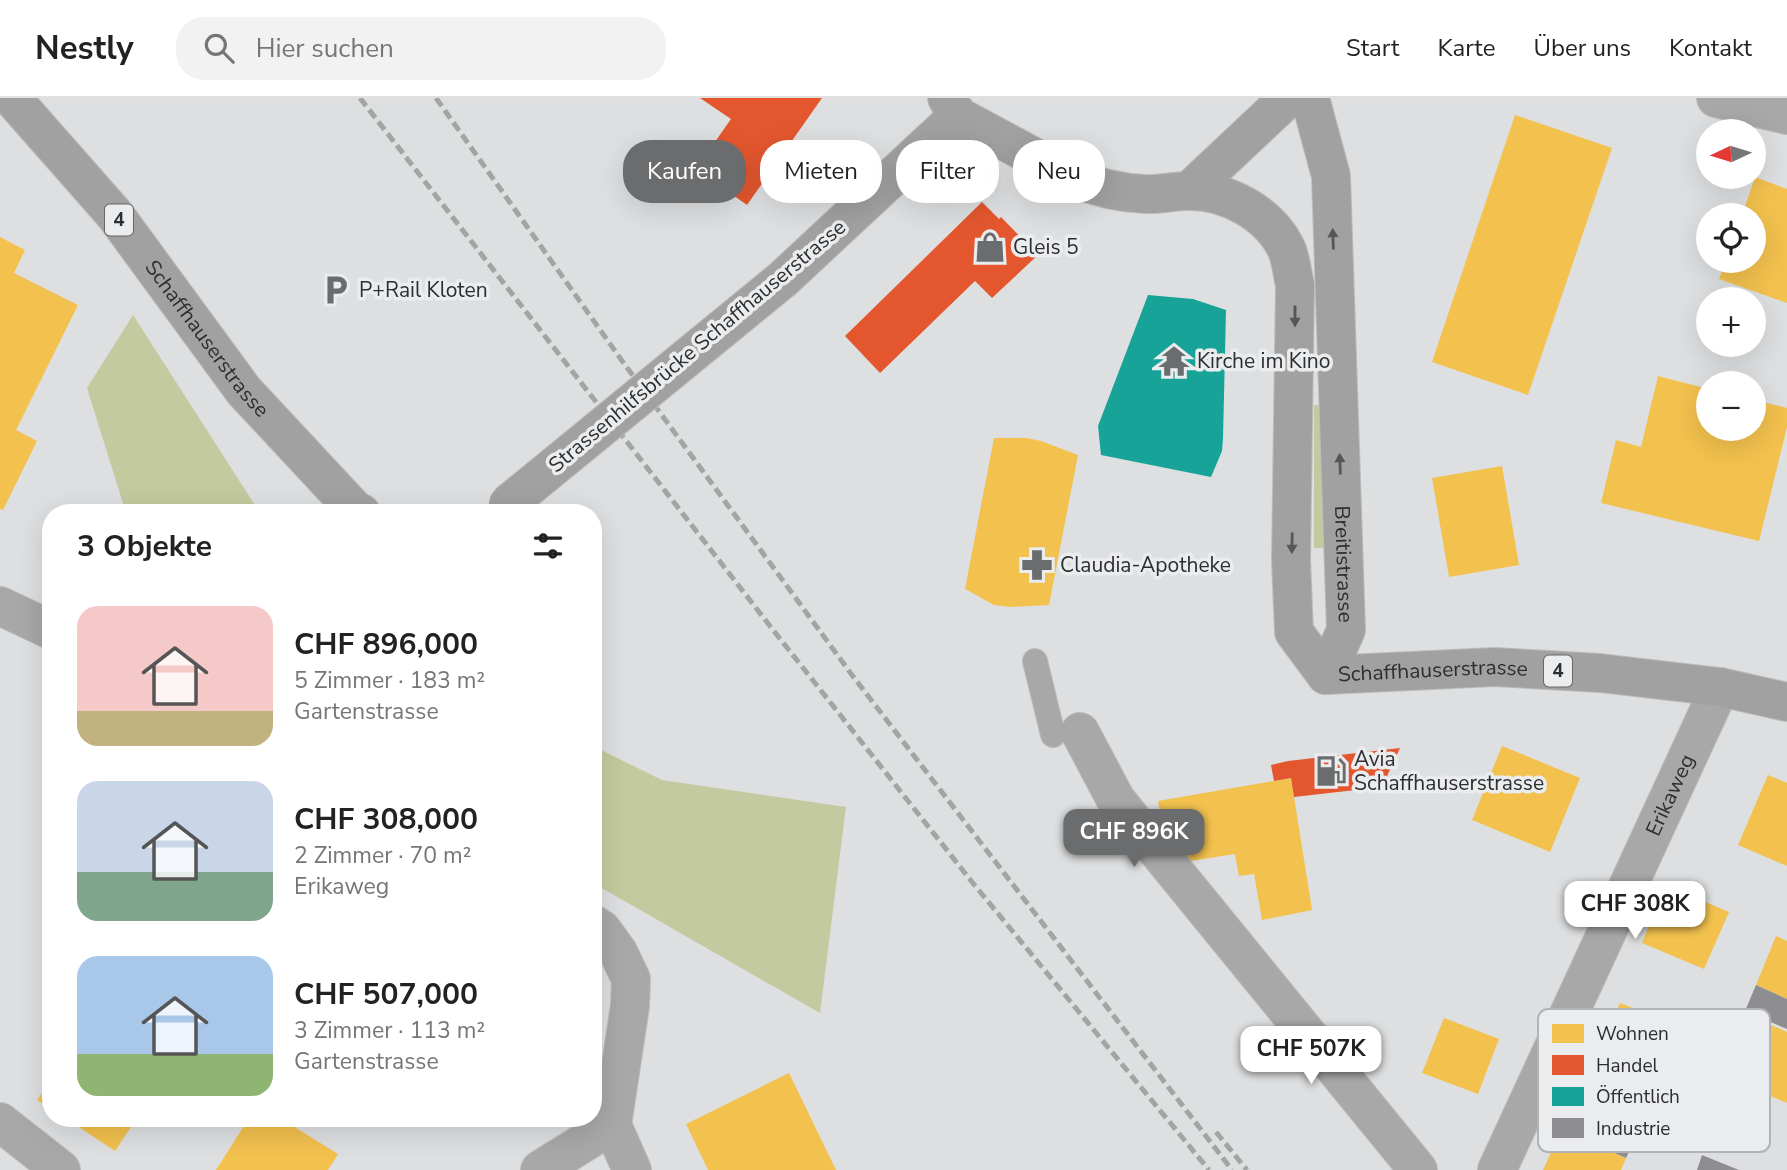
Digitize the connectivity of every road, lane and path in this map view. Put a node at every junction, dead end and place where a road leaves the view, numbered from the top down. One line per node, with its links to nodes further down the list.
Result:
1 (12, 98): 8 (main road, Schaffhauserstrasse / 4)
2 (1288, 98): 7 (main road)
3 (1310, 98): 13 (main road, Breitistrasse, one-way to 3)
4 (1716, 98): 6 (street)
5 (953, 107): 7 (main road); 9 (main road, Strassenhilfsbrücke Schaffhauserstrasse, bridge)
6 (1787, 115)
7 (1189, 191): 13 (main road, one-way to 13)
8 (351, 504)
9 (505, 504)
10 (0, 606): 11 (street)
11 (42, 626)
12 (1035, 661): 16 (lane)
13 (1326, 675): 14 (main road, Schaffhauserstrasse / 4)
14 (1720, 687): 15 (main road, Schaffhauserstrasse / 4); 18 (street, Erikaweg)
15 (1787, 702)
16 (1066, 733): 25 (street)
17 (602, 930): 21 (street)
18 (1571, 1009)
19 (1538, 1081): 26 (street, Erikaweg)
20 (0, 1122): 22 (street)
21 (612, 1125): 23 (street); 24 (street)
22 (61, 1170)
23 (540, 1170)
24 (632, 1170)
25 (1419, 1170)
26 (1497, 1170)

